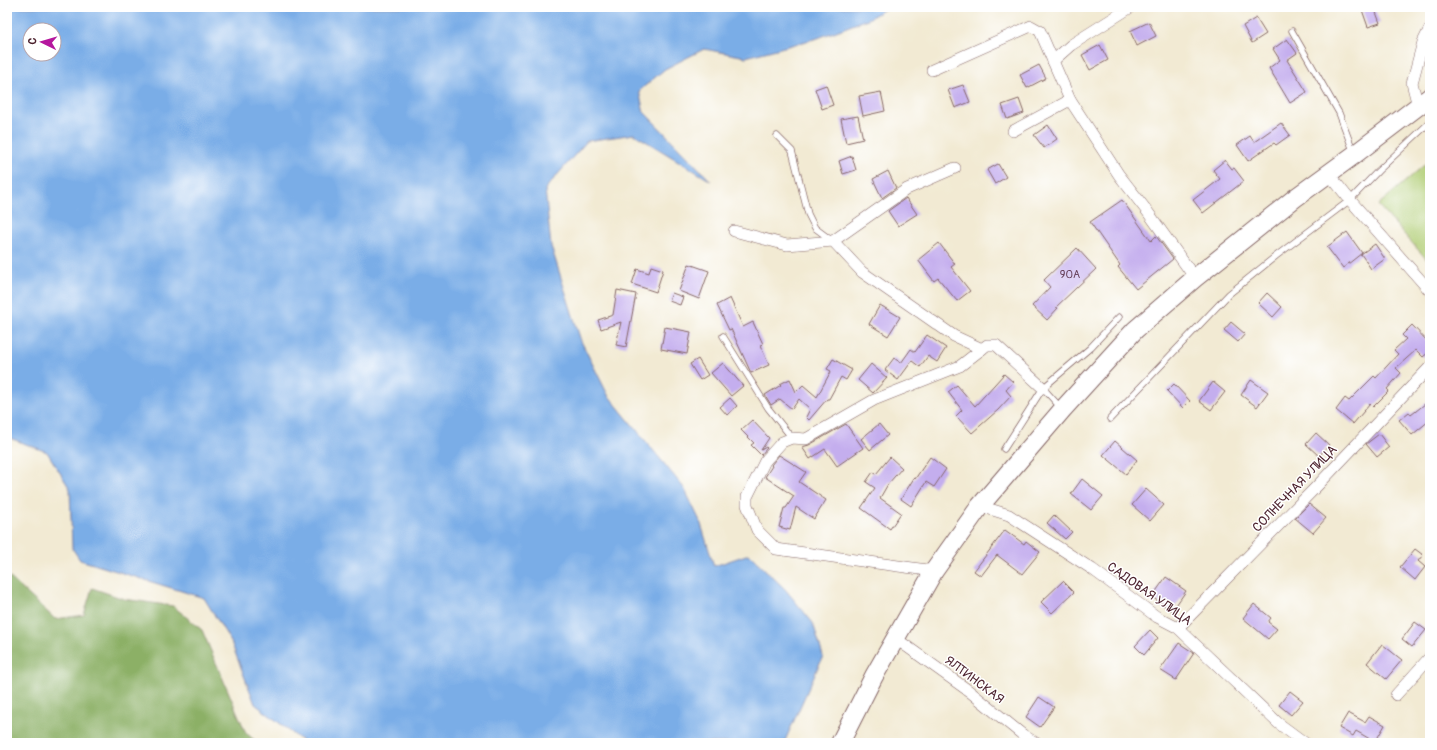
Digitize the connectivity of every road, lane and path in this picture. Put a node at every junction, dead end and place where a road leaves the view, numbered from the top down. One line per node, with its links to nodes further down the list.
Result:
1 (1131, 7): 4 (street)
2 (1430, 28): 7 (street)
3 (1292, 31): 11 (lane)
4 (1053, 61): 5 (street); 6 (street)
5 (932, 70)
6 (1070, 100): 9 (street); 17 (street)
7 (1424, 102): 11 (main road)
8 (1430, 122): 14 (lane)
9 (1013, 132)
10 (777, 136): 16 (lane)
11 (1354, 155): 13 (main road)
12 (955, 168): 16 (street)
13 (1328, 173): 14 (street); 17 (main road)
14 (1350, 200): 18 (street); 25 (lane)
15 (734, 231): 16 (street)
16 (833, 241): 21 (street)
17 (1195, 278): 24 (main road)
18 (1430, 291)
19 (1119, 317): 23 (lane)
20 (723, 336): 26 (lane)
21 (982, 349): 23 (street); 26 (street)
22 (1430, 367): 30 (street, СОЛНЕЧНАЯ УЛИЦА)
23 (1043, 388): 24 (lane); 27 (lane)
24 (1063, 409): 28 (main road)
25 (1110, 419)
26 (792, 438): 29 (street)
27 (1004, 449)
28 (980, 506): 29 (main road); 30 (street, САДОВАЯ УЛИЦА)
29 (934, 571): 31 (main road)
30 (1178, 628): 36 (street, САДОВАЯ УЛИЦА)
31 (895, 638): 34 (main road); 35 (street, ЯЛТИНСКАЯ)
32 (1430, 657): 33 (street)
33 (1396, 695)
34 (840, 743)
35 (1036, 743)
36 (1305, 743)

